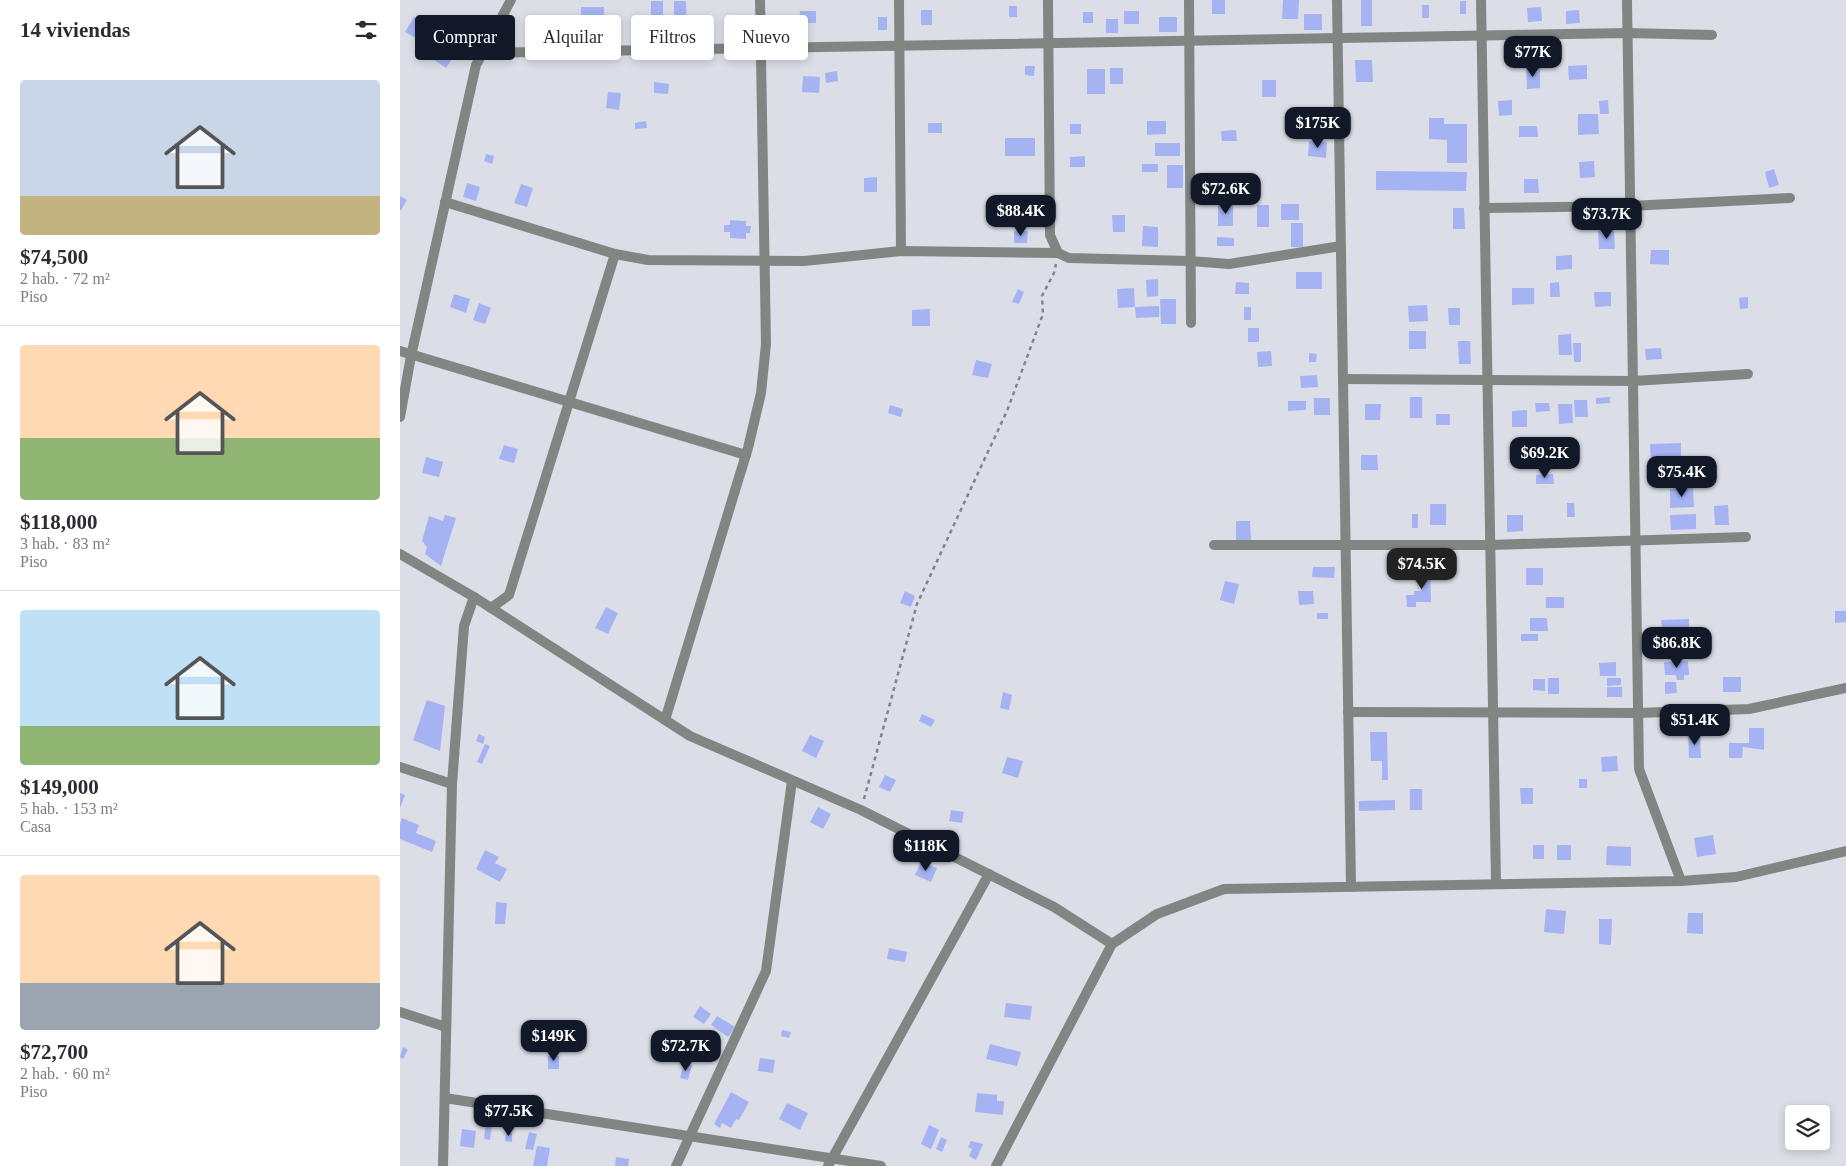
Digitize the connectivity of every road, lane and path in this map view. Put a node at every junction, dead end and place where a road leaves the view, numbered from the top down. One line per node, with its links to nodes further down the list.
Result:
1 (511, 0): 9 (street)
2 (760, 0): 10 (street)
3 (899, 0): 17 (street)
4 (1048, 0): 16 (street)
5 (1189, 0): 15 (street)
6 (1337, 0): 14 (street)
7 (1481, 0): 13 (street)
8 (1627, 0): 11 (street)
9 (503, 15)
10 (760, 15)
11 (1627, 33): 12 (street); 13 (street); 25 (street)
12 (1712, 35)
13 (1482, 36): 14 (street); 26 (street)
14 (1338, 38): 15 (street); 27 (street)
15 (1190, 41): 16 (street); 32 (street)
16 (1048, 43): 17 (street); 29 (street)
17 (899, 46): 18 (street); 28 (street)
18 (808, 47)
19 (724, 49): 20 (street)
20 (515, 52)
21 (478, 60): 24 (street)
22 (760, 60): 31 (street)
23 (1790, 198): 25 (street)
24 (445, 202): 30 (street); 35 (street)
25 (1630, 206): 26 (street); 39 (street)
26 (1484, 208): 38 (street)
27 (1341, 246): 32 (street); 37 (street)
28 (901, 251): 29 (street); 31 (street)
29 (1058, 253): 32 (street); 59 (path)
30 (615, 254): 31 (street); 40 (street)
31 (764, 261): 42 (street)
32 (1190, 261): 33 (street)
33 (1191, 323)
34 (400, 351): 35 (street)
35 (411, 356): 40 (street); 41 (street)
36 (1748, 374): 39 (street)
37 (1343, 379): 38 (street); 46 (street)
38 (1488, 381): 39 (street); 47 (street)
39 (1633, 381): 44 (street)
40 (568, 402): 42 (street); 50 (street)
41 (400, 417)
42 (746, 455): 55 (street)
43 (1746, 537): 44 (street)
44 (1636, 542): 47 (street); 54 (street)
45 (1214, 545): 46 (street)
46 (1346, 545): 47 (street); 52 (street)
47 (1490, 545): 53 (street)
48 (400, 554): 49 (street)
49 (474, 597): 50 (street); 58 (street)
50 (491, 608): 55 (street)
51 (1846, 688): 54 (street)
52 (1348, 712): 53 (street); 64 (street)
53 (1493, 713): 54 (street); 63 (street)
54 (1638, 713): 62 (street)
55 (665, 720): 57 (street)
56 (400, 767): 58 (street)
57 (792, 781): 59 (street); 69 (street)
58 (452, 784): 67 (street)
59 (862, 810): 61 (street)
60 (1846, 851): 62 (street)
61 (989, 874): 65 (street); 70 (street)
62 (1681, 881): 63 (street)
63 (1496, 884): 64 (street)
64 (1350, 887): 65 (street)
65 (1112, 944): 74 (street)
66 (400, 1012): 67 (street)
67 (446, 1027): 68 (street)
68 (445, 1098): 69 (street); 71 (street)
69 (690, 1136): 70 (street); 72 (street)
70 (830, 1162): 73 (street)
71 (443, 1166)
72 (676, 1166)
73 (881, 1166)
74 (996, 1166)

